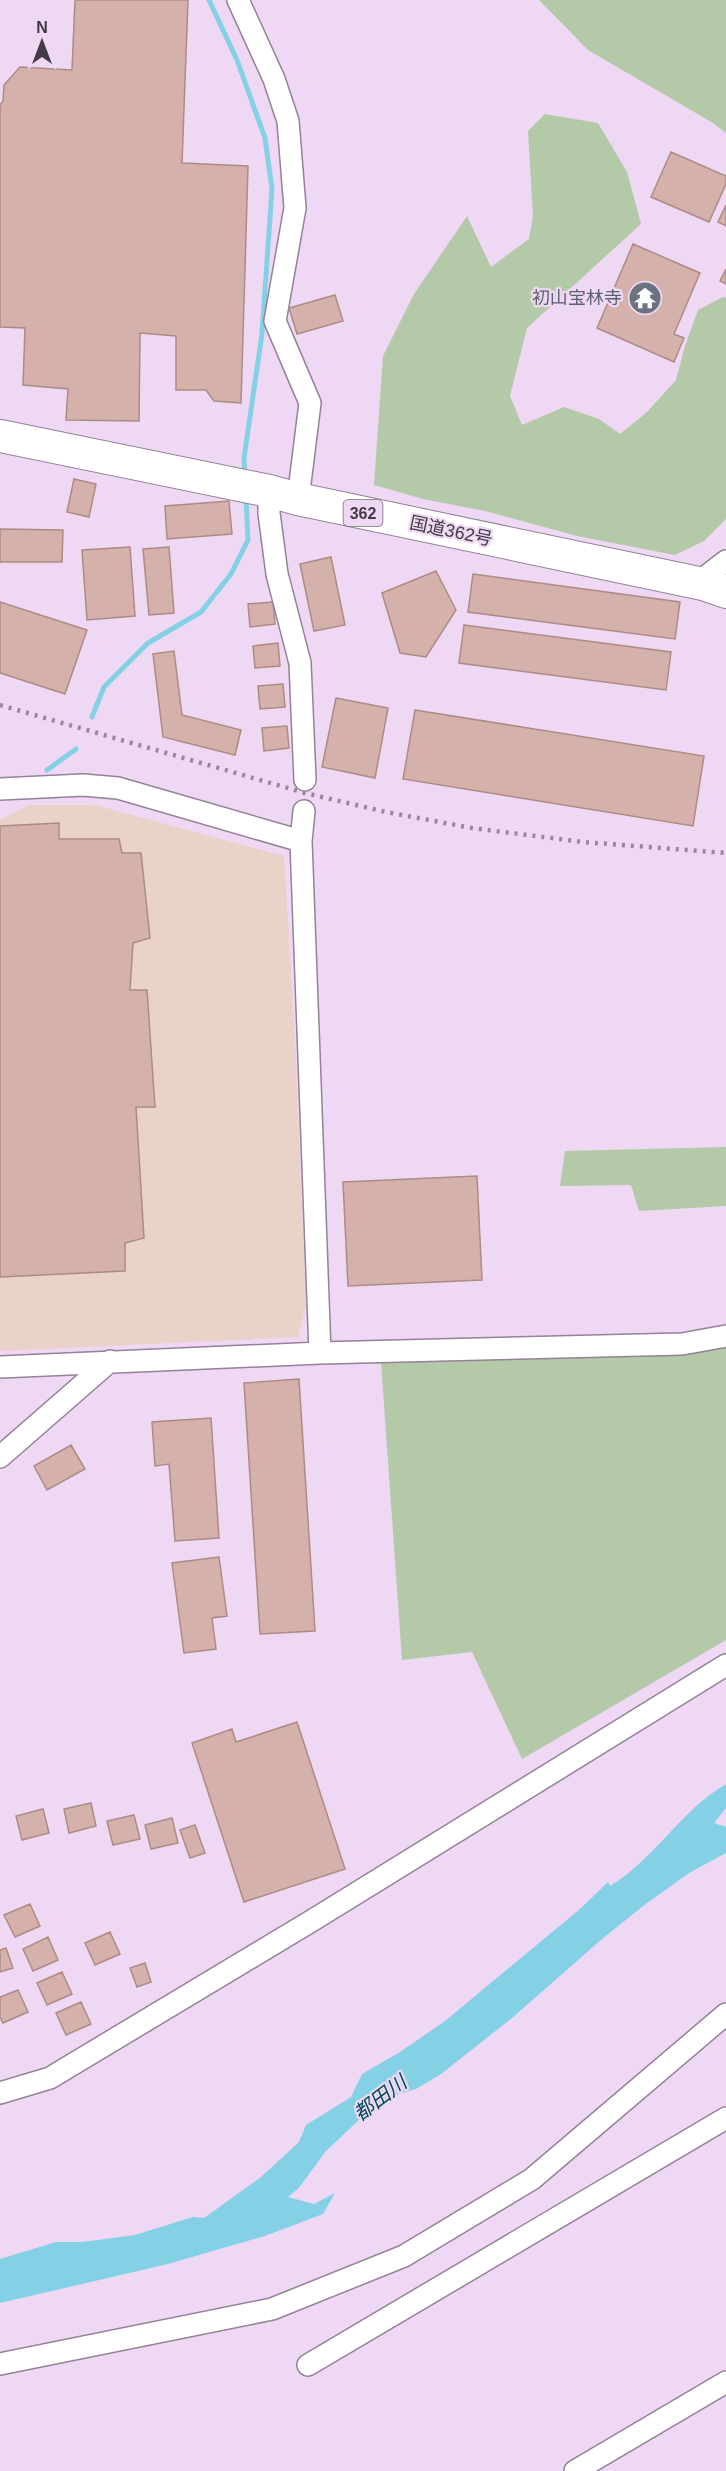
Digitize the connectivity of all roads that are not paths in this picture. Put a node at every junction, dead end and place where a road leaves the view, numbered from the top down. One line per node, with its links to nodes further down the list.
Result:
1 (238, 0): 3 (street)
2 (0, 436): 3 (highway, 国道362号 / 362)
3 (284, 495): 5 (highway, 国道362号 / 362); 6 (street)
4 (726, 561): 5 (street)
5 (714, 588)
6 (305, 780)
7 (0, 789): 9 (street)
8 (304, 811): 9 (street)
9 (301, 841): 11 (street)
10 (726, 1336): 11 (street)
11 (320, 1353): 12 (street)
12 (110, 1361): 13 (street); 14 (street)
13 (0, 1366)
14 (0, 1458)
15 (726, 1665): 17 (street)
16 (726, 2014): 19 (street)
17 (0, 2093)
18 (726, 2118): 20 (street)
19 (0, 2364)
20 (308, 2365)
21 (726, 2382): 22 (street)
22 (575, 2471)

